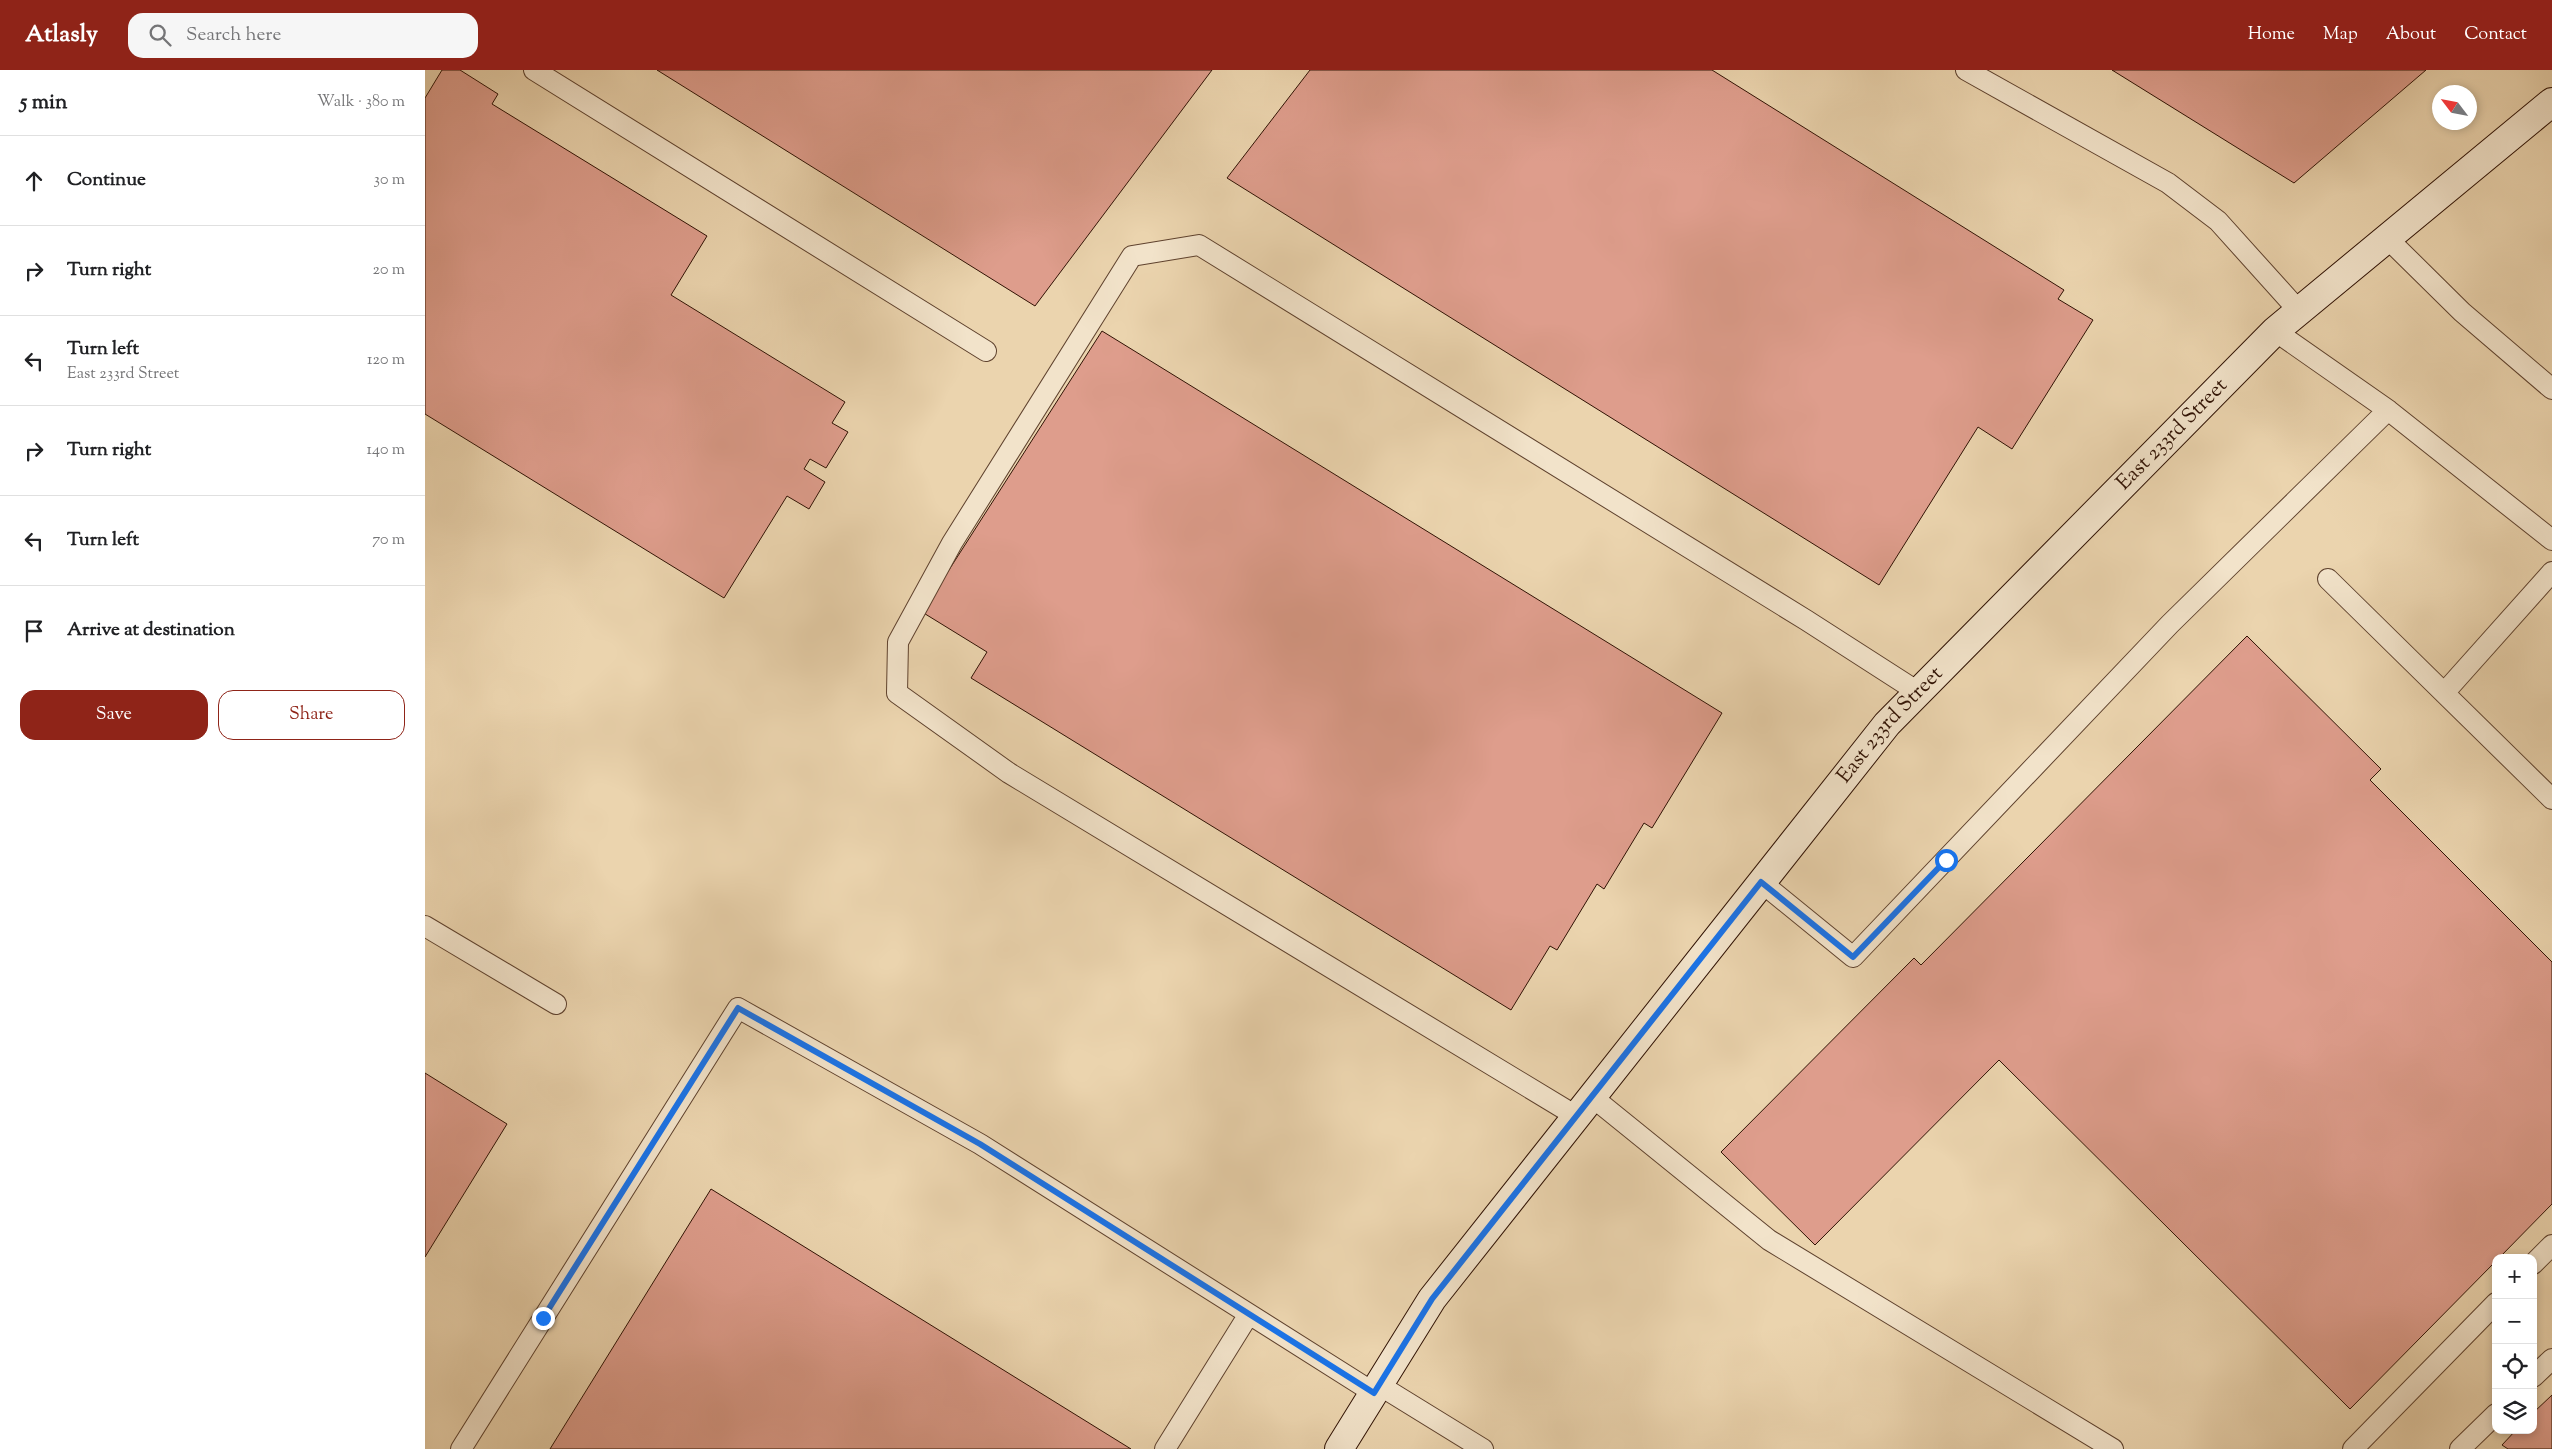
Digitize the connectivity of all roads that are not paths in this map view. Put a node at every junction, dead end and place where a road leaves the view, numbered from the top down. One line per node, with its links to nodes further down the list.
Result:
1 (534, 70): 7 (lane)
2 (1966, 70): 5 (lane)
3 (2552, 102): 4 (street, East 233rd Street)
4 (2387, 238): 5 (street, East 233rd Street); 8 (lane)
5 (2299, 311): 6 (street, East 233rd Street)
6 (2275, 331): 9 (lane); 13 (street, East 233rd Street)
7 (986, 351)
8 (2552, 389)
9 (2388, 410): 10 (lane); 16 (lane)
10 (2552, 540)
11 (2552, 572): 14 (lane)
12 (2328, 579): 14 (lane)
13 (1918, 692): 16 (street, East 233rd Street); 19 (lane)
14 (2444, 693): 15 (lane)
15 (2552, 800)
16 (1761, 882): 19 (street, East 233rd Street)
17 (425, 926): 18 (lane)
18 (556, 1004)
19 (1584, 1106): 26 (street, East 233rd Street); 32 (lane)
20 (2552, 1245): 21 (lane)
21 (2537, 1260)
22 (2492, 1307): 33 (lane)
23 (1249, 1314): 26 (lane); 28 (lane); 29 (lane)
24 (2552, 1359): 25 (lane)
25 (2537, 1373)
26 (1376, 1389): 30 (street, East 233rd Street); 31 (lane)
27 (2492, 1418): 34 (lane)
28 (461, 1449)
29 (1165, 1449)
30 (1339, 1449)
31 (1483, 1449)
32 (2113, 1449)
33 (2353, 1449)
34 (2460, 1449)

